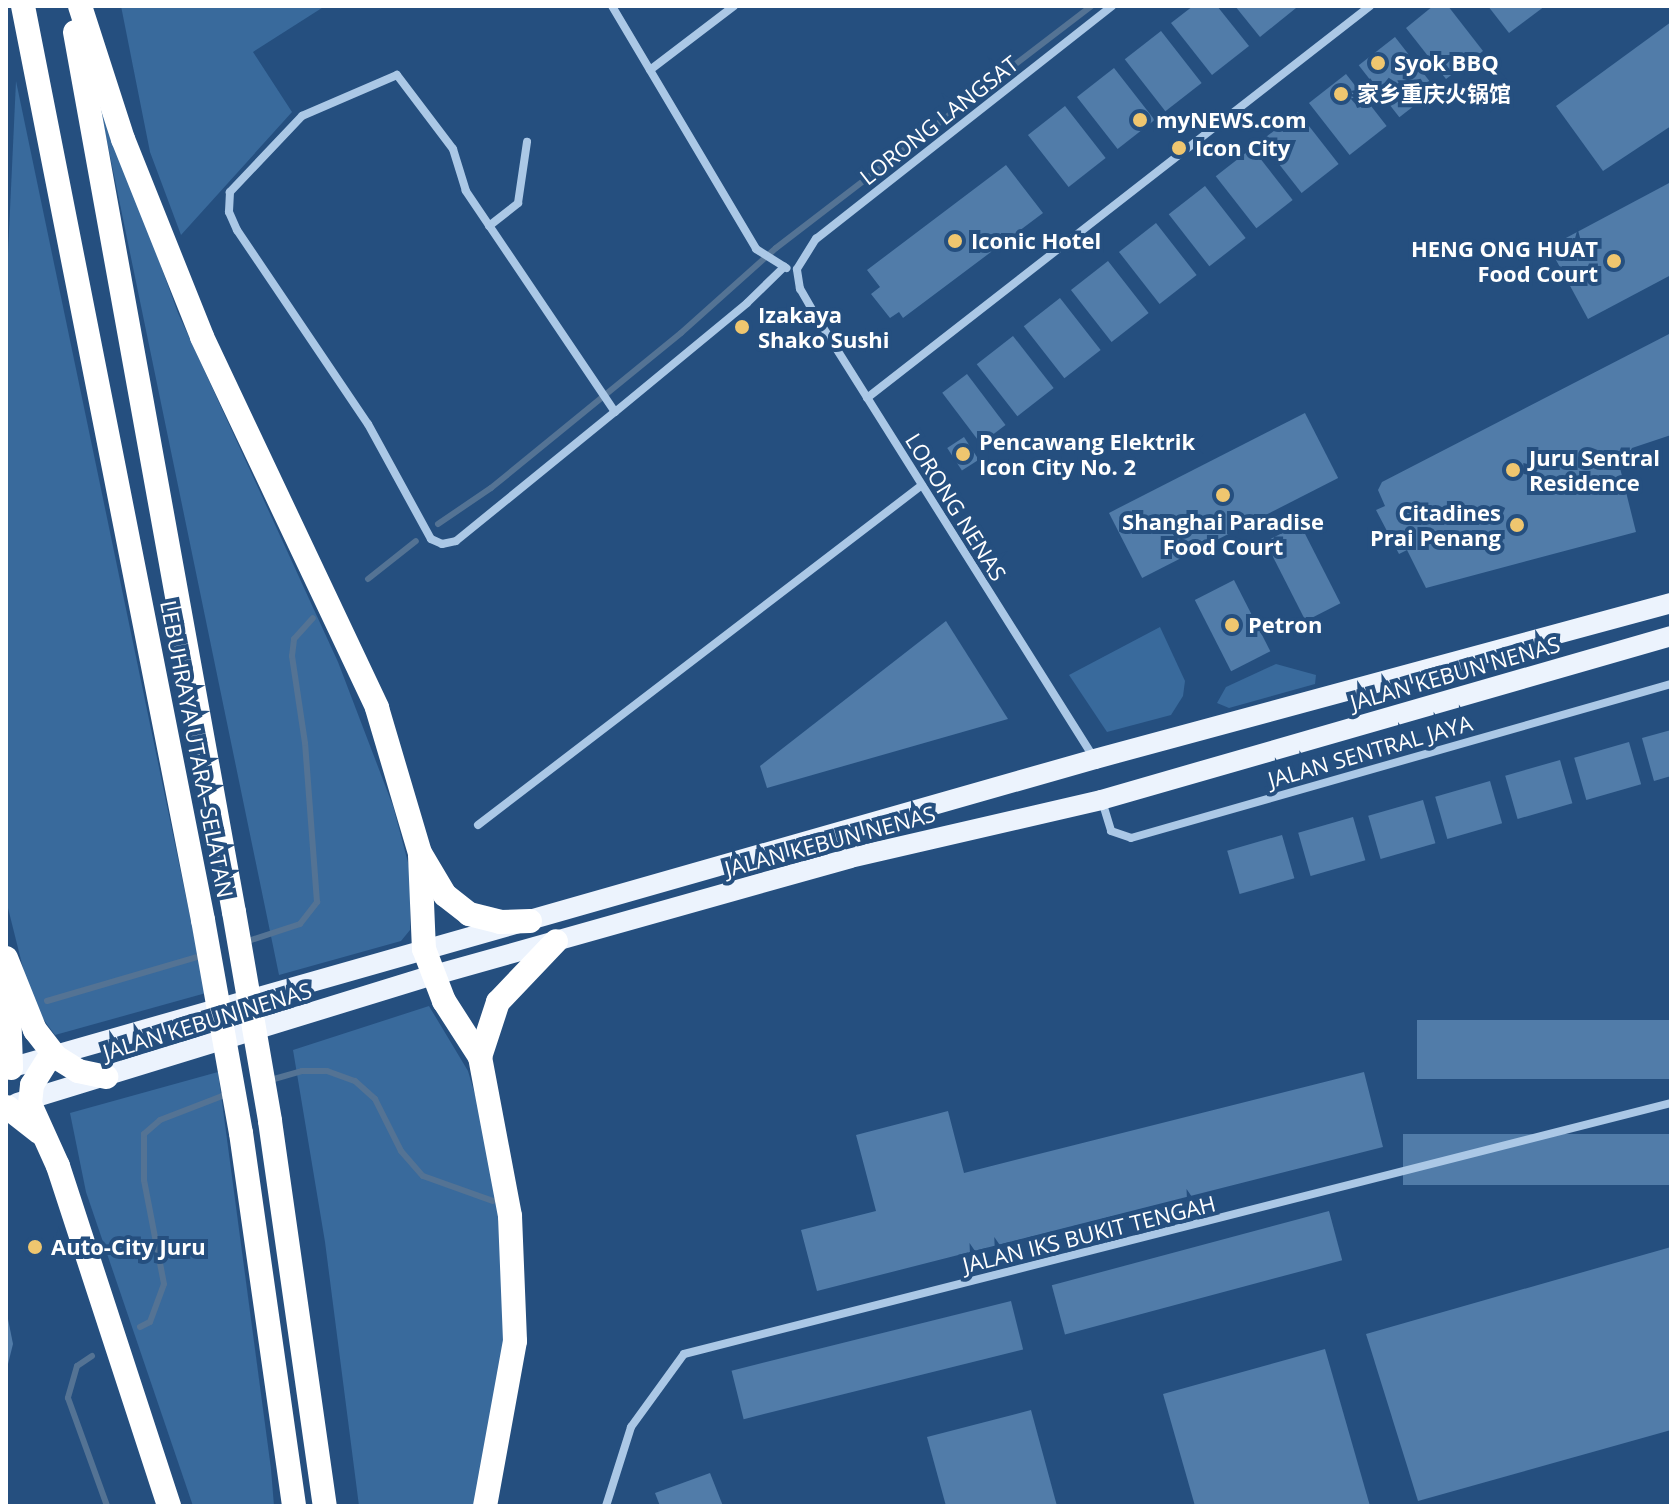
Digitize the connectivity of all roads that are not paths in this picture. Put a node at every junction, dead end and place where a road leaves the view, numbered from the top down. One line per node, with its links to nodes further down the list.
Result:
1 (23, 6): 35 (highway, LEBUHRAYA UTARA–SELATAN, bridge)
2 (70, 6): 36 (highway, LEBUHRAYA UTARA–SELATAN, bridge)
3 (80, 6): 22 (highway)
4 (612, 6): 8 (street)
5 (734, 6): 8 (street)
6 (1112, 6): 12 (street, LORONG LANGSAT)
7 (1370, 6): 13 (street)
8 (650, 70): 11 (street)
9 (527, 142): 10 (street)
10 (489, 226): 14 (street); 14 (street)
11 (784, 267): 12 (street); 14 (street)
12 (797, 269): 13 (street, LORONG NENAS)
13 (867, 398): 15 (street, LORONG NENAS)
14 (615, 412)
15 (922, 485): 19 (street, LORONG NENAS); 21 (street)
16 (1671, 603): 19 (main road, JALAN KEBUN NENAS)
17 (1671, 636): 20 (main road, JALAN KEBUN NENAS)
18 (1671, 684): 20 (street, JALAN SENTRAL JAYA)
19 (1095, 759): 23 (main road, JALAN KEBUN NENAS)
20 (1101, 800): 24 (main road, JALAN KEBUN NENAS)
21 (478, 825)
22 (420, 853): 23 (highway); 25 (highway)
23 (530, 921): 25 (main road, JALAN KEBUN NENAS)
24 (556, 941): 27 (main road, JALAN KEBUN NENAS); 28 (highway)
25 (424, 949): 27 (highway); 29 (main road, JALAN KEBUN NENAS)
26 (6, 960): 29 (highway); 30 (highway)
27 (431, 976): 28 (highway); 31 (main road, JALAN KEBUN NENAS)
28 (480, 1057): 37 (highway)
29 (52, 1059): 30 (main road, JALAN KEBUN NENAS); 31 (highway); 33 (highway)
30 (8, 1069)
31 (106, 1077): 33 (main road, JALAN KEBUN NENAS)
32 (1671, 1103): 38 (street, JALAN IKS BUKIT TENGAH)
33 (14, 1105): 34 (highway)
34 (169, 1506)
35 (294, 1506)
36 (325, 1506)
37 (485, 1506)
38 (606, 1506)

